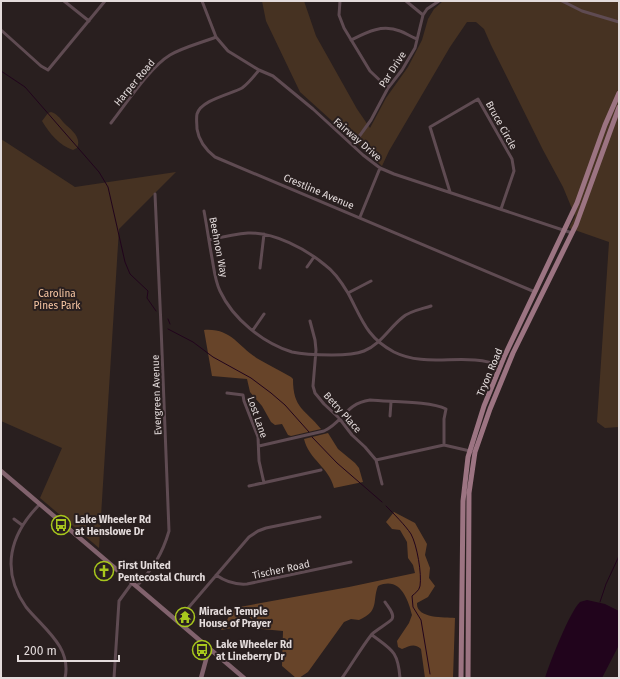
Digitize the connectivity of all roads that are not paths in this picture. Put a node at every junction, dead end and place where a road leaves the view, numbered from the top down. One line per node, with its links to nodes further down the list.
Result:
1 (64, 1): 9 (street)
2 (105, 1): 9 (street)
3 (202, 1): 12 (street, Fairway Drive)
4 (340, 1): 14 (street)
5 (406, 1): 8 (street)
6 (439, 1): 8 (street)
7 (562, 1): 10 (street)
8 (423, 16): 13 (street, Par Drive)
9 (89, 21): 11 (street)
10 (619, 22)
11 (1, 30)
12 (216, 37): 15 (street, Fairway Drive); 19 (street, Harper Road)
13 (418, 39): 14 (street); 16 (street, Par Drive)
14 (351, 40): 16 (street)
15 (259, 70): 20 (street, Fairway Drive); 26 (street, Crestline Avenue)
16 (388, 88): 20 (street, Par Drive)
17 (619, 93): 27 (main road, Tryon Road)
18 (619, 107): 28 (main road, Tryon Road)
19 (111, 123)
20 (353, 145): 21 (street, Fairway Drive)
21 (380, 168): 22 (street, Fairway Drive); 26 (street)
22 (450, 192): 24 (street, Fairway Drive); 24 (street, Bruce Circle)
23 (155, 194): 65 (street, Evergreen Avenue)
24 (501, 209): 27 (street, Fairway Drive)
25 (204, 211): 30 (street, Beehnon Way)
26 (360, 217): 35 (street, Crestline Avenue)
27 (564, 230): 28 (street, Fairway Drive); 35 (main road, Tryon Road)
28 (572, 233): 51 (main road, Tryon Road)
29 (264, 234): 30 (street); 31 (street); 33 (street)
30 (209, 240): 40 (street, Beehnon Way)
31 (314, 257): 32 (street); 36 (street)
32 (307, 267)
33 (260, 268)
34 (371, 281): 36 (street)
35 (535, 292): 43 (main road, Tryon Road)
36 (348, 293): 41 (street)
37 (431, 306): 41 (street, Beehnon Way)
38 (264, 314): 40 (street)
39 (310, 321): 42 (street, Betry Place)
40 (253, 330): 42 (street, Beehnon Way)
41 (379, 342): 42 (street, Beehnon Way); 43 (street)
42 (315, 355): 47 (street, Betry Place)
43 (501, 366): 50 (main road, Tryon Road)
44 (227, 393): 49 (street, Lost Lane)
45 (391, 402): 46 (street); 47 (street); 48 (street)
46 (390, 416)
47 (339, 418): 49 (street); 52 (street, Betry Place)
48 (444, 445): 50 (street); 52 (street)
49 (259, 446): 55 (street, Lost Lane)
50 (469, 450): 51 (street); 76 (main road, Tryon Road)
51 (475, 452): 77 (main road, Tryon Road)
52 (376, 460): 56 (street, Betry Place)
53 (321, 470): 55 (street)
54 (1, 471): 58 (main road)
55 (264, 483): 57 (street)
56 (382, 484)
57 (249, 486)
58 (40, 504): 61 (street); 64 (main road)
59 (320, 517): 63 (street)
60 (14, 519): 61 (street)
61 (22, 525): 70 (street)
62 (352, 562): 63 (street, Tischer Road)
63 (216, 575): 67 (street)
64 (132, 583): 65 (main road); 71 (street)
65 (137, 586): 67 (main road)
66 (385, 602): 68 (street)
67 (177, 621): 69 (main road)
68 (372, 635): 74 (street); 75 (street)
69 (211, 651): 72 (main road); 73 (main road)
70 (65, 678)
71 (114, 678)
72 (201, 678)
73 (244, 678)
74 (342, 678)
75 (400, 678)
76 (461, 678)
77 (468, 678)

